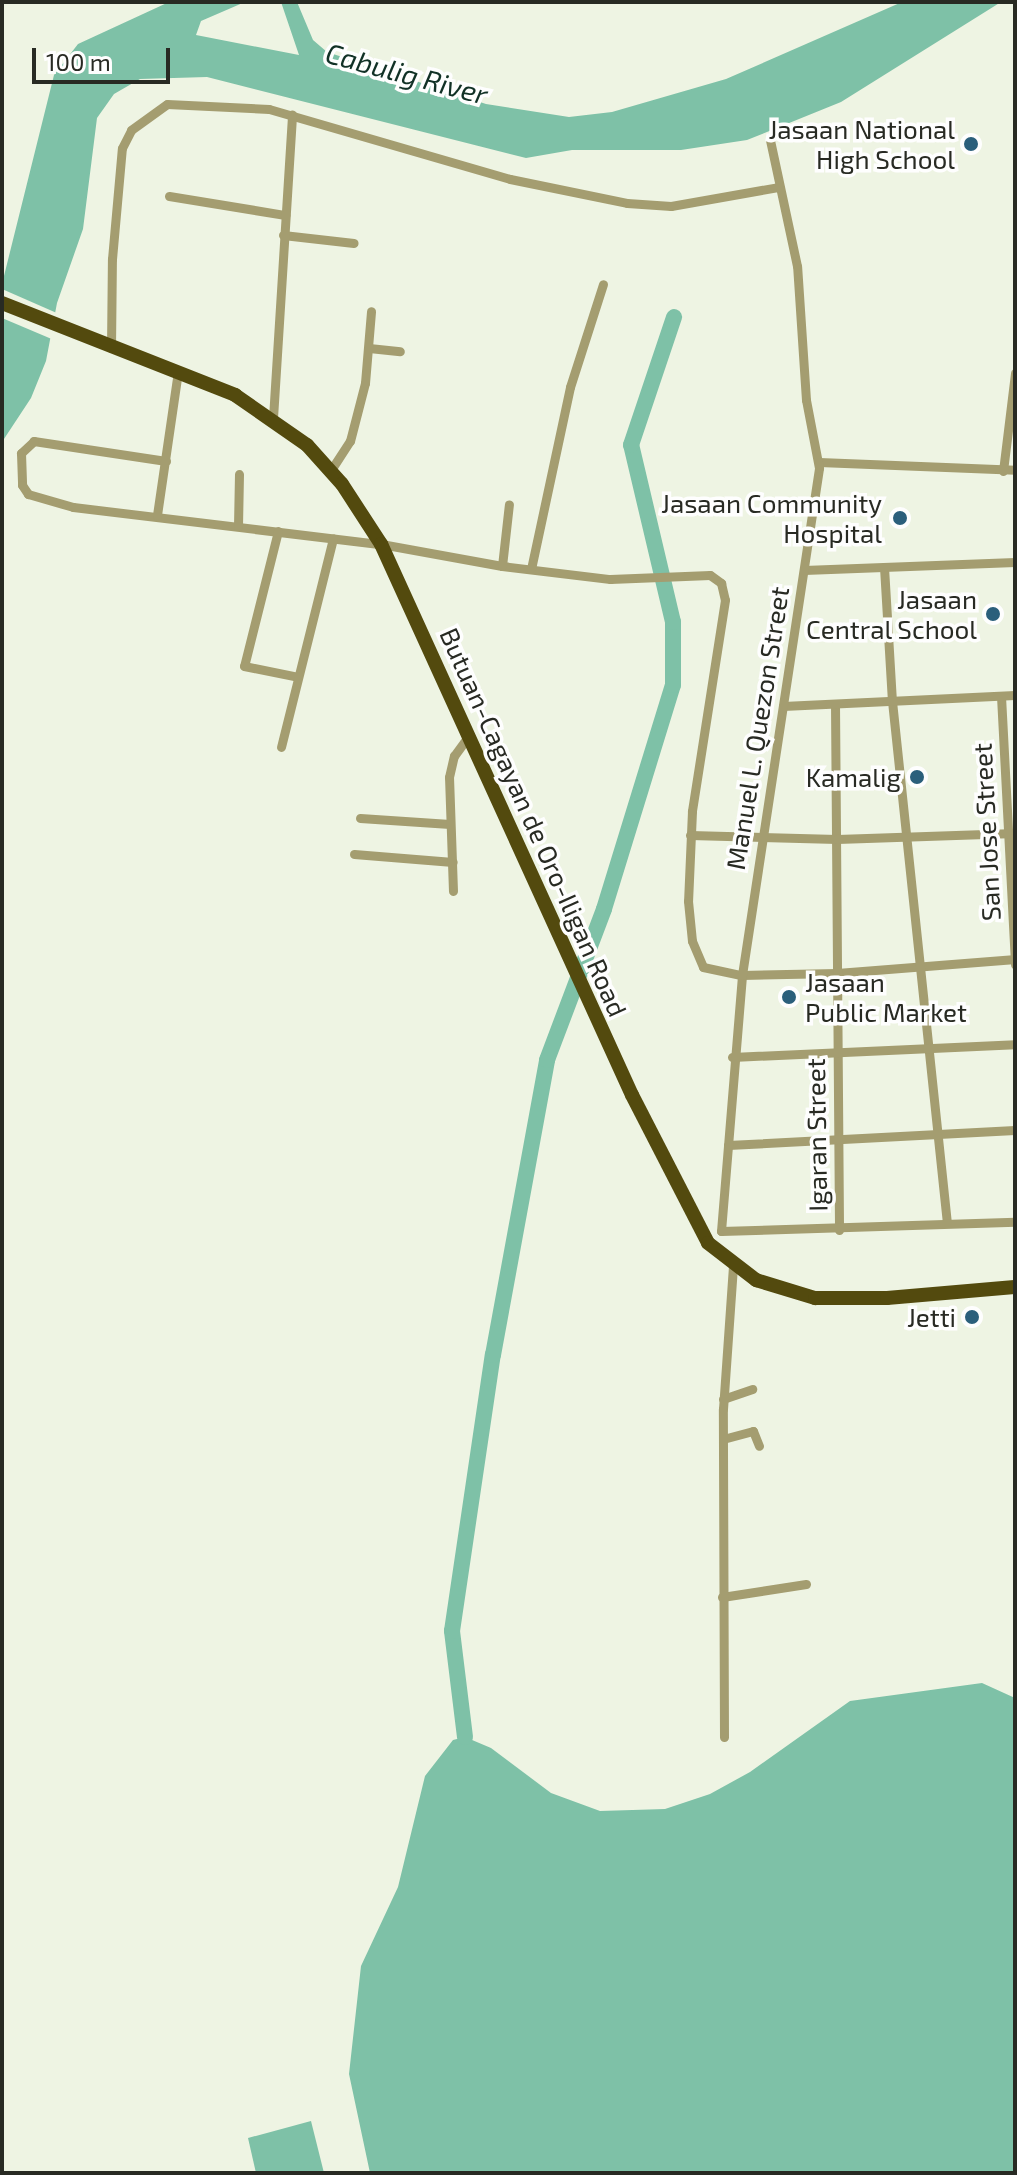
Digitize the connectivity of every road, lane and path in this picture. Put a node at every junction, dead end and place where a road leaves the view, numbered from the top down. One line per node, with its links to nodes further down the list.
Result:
1 (292, 115): 3 (street); 5 (street); 11 (street)
2 (770, 140): 3 (street, Manuel L. Quezon Street)
3 (779, 187): 19 (street, Manuel L. Quezon Street)
4 (169, 196): 5 (street)
5 (285, 215): 6 (street)
6 (283, 235): 7 (street); 17 (street)
7 (354, 243)
8 (603, 284): 33 (street)
9 (2, 303): 11 (highway, Butuan-Cagayan de Oro-Iligan Road)
10 (371, 311): 12 (street)
11 (104, 346): 14 (highway, Butuan-Cagayan de Oro-Iligan Road)
12 (369, 348): 13 (street); 20 (street)
13 (400, 351)
14 (178, 371): 17 (highway, Butuan-Cagayan de Oro-Iligan Road); 18 (street)
15 (1015, 373): 16 (street)
16 (1014, 395): 22 (street)
17 (273, 418): 20 (highway, Butuan-Cagayan de Oro-Iligan Road)
18 (166, 461): 25 (street); 25 (street)
19 (819, 462): 22 (street); 34 (street, Manuel L. Quezon Street)
20 (331, 470): 29 (highway, Butuan-Cagayan de Oro-Iligan Road)
21 (1015, 470): 22 (street)
22 (1003, 471)
23 (239, 474): 26 (street)
24 (509, 504): 31 (street)
25 (157, 515): 26 (street)
26 (238, 526): 27 (street)
27 (278, 531): 28 (street); 35 (street)
28 (333, 538): 29 (street); 35 (street)
29 (381, 544): 31 (street); 41 (highway, Butuan-Cagayan de Oro-Iligan Road)
30 (1015, 562): 32 (street)
31 (502, 566): 33 (street)
32 (884, 567): 34 (street); 38 (street)
33 (531, 569): 46 (street)
34 (804, 570): 40 (street, Manuel L. Quezon Street)
35 (298, 677): 42 (street)
36 (1015, 695): 37 (street)
37 (1001, 696): 38 (street); 45 (street, San Jose Street)
38 (892, 701): 39 (street); 47 (street)
39 (835, 704): 40 (street); 49 (street, Igaran Street)
40 (783, 706): 48 (street, Manuel L. Quezon Street)
41 (469, 735): 44 (street); 70 (highway, Butuan-Cagayan de Oro-Iligan Road)
42 (281, 747)
43 (360, 818): 44 (street)
44 (450, 824): 51 (street)
45 (1011, 833): 47 (street); 53 (street, San Jose Street)
46 (690, 835): 48 (street); 57 (street)
47 (906, 836): 49 (street); 55 (street)
48 (761, 839): 49 (street); 57 (street, Manuel L. Quezon Street)
49 (837, 839): 56 (street, Igaran Street)
50 (354, 854): 51 (street)
51 (453, 862): 52 (street)
52 (453, 891)
53 (1015, 959): 54 (street, San Jose Street); 55 (street)
54 (1015, 965)
55 (919, 967): 56 (street); 59 (street)
56 (837, 973): 57 (street); 60 (street, Igaran Street)
57 (742, 975): 61 (street, Manuel L. Quezon Street)
58 (1015, 1044): 59 (street)
59 (928, 1047): 60 (street); 63 (street)
60 (838, 1054): 61 (street); 64 (street, Igaran Street)
61 (732, 1057): 65 (street, Manuel L. Quezon Street)
62 (1015, 1130): 63 (street)
63 (937, 1135): 64 (street); 67 (street)
64 (838, 1141): 65 (street); 68 (street, Igaran Street)
65 (728, 1145): 69 (street, Manuel L. Quezon Street)
66 (1015, 1222): 67 (street)
67 (947, 1223): 68 (street)
68 (839, 1230): 69 (street)
69 (721, 1231): 70 (street)
70 (708, 1243): 71 (highway, Butuan-Cagayan de Oro-Iligan Road)
71 (733, 1266): 72 (highway, Butuan-Cagayan de Oro-Iligan Road); 74 (street)
72 (1015, 1287)
73 (752, 1389): 74 (street)
74 (723, 1399): 75 (street)
75 (723, 1439): 76 (street); 78 (street)
76 (759, 1446)
77 (806, 1584): 78 (street)
78 (722, 1597): 79 (street)
79 (724, 1737)

